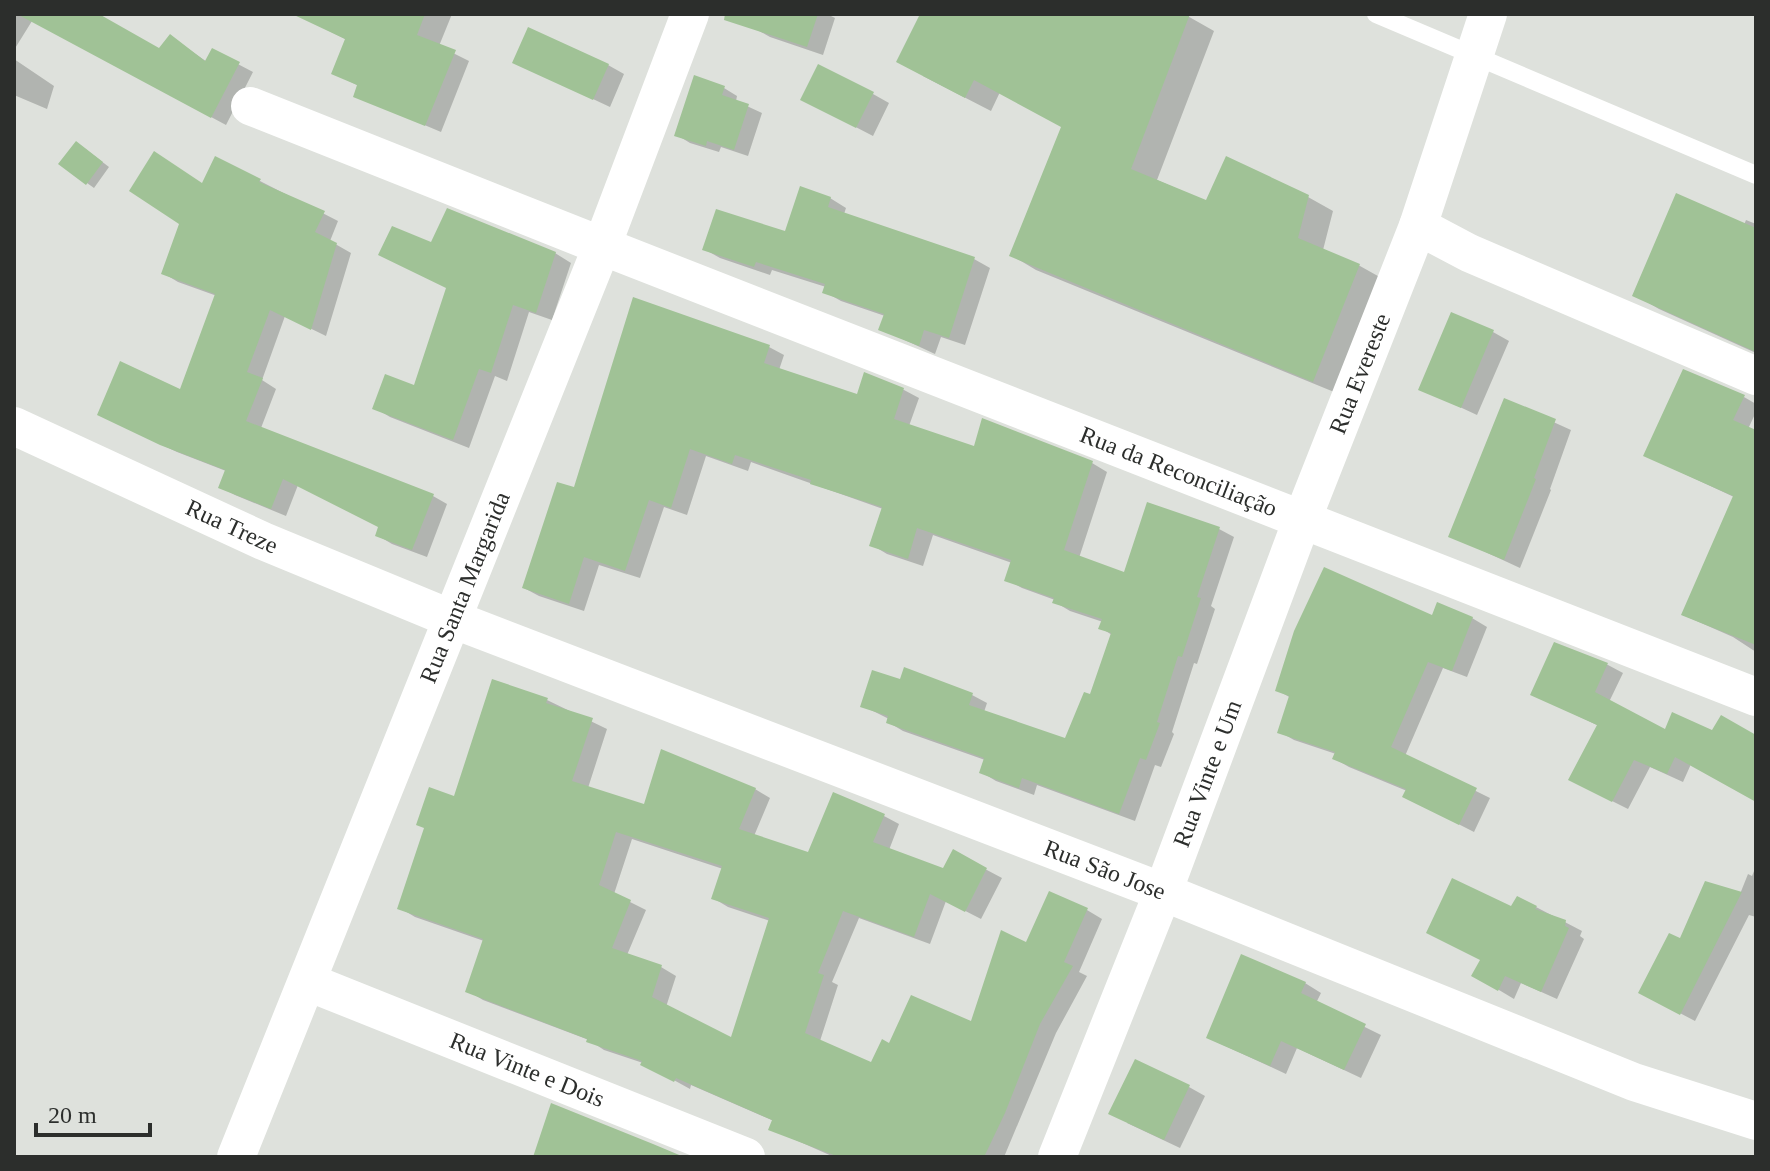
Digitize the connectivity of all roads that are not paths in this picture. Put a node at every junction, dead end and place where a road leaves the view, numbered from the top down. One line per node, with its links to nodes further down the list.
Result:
1 (690, 14): 8 (street, Rua Santa Margarida)
2 (1376, 14): 4 (lane)
3 (1488, 14): 4 (street, Rua Evereste)
4 (1474, 57): 6 (lane); 7 (street, Rua Evereste)
5 (250, 106): 8 (street, Rua da Reconciliação)
6 (1756, 175)
7 (1418, 226): 9 (street); 11 (street, Rua Evereste)
8 (602, 246): 11 (street, Rua da Reconciliação); 12 (street, Rua Santa Margarida)
9 (1756, 376)
10 (14, 426): 12 (street, Rua Treze)
11 (1302, 520): 13 (street, Rua da Reconciliação); 14 (street, Rua Vinte e Um)
12 (452, 619): 14 (street, Rua São Jose); 15 (street, Rua Santa Margarida)
13 (1756, 697)
14 (1163, 892): 16 (street, Rua São Jose); 19 (street, Rua Vinte e Um)
15 (308, 982): 17 (street, Rua Santa Margarida); 18 (street, Rua Vinte e Dois)
16 (1756, 1121)
17 (236, 1157)
18 (746, 1157)
19 (1057, 1157)

